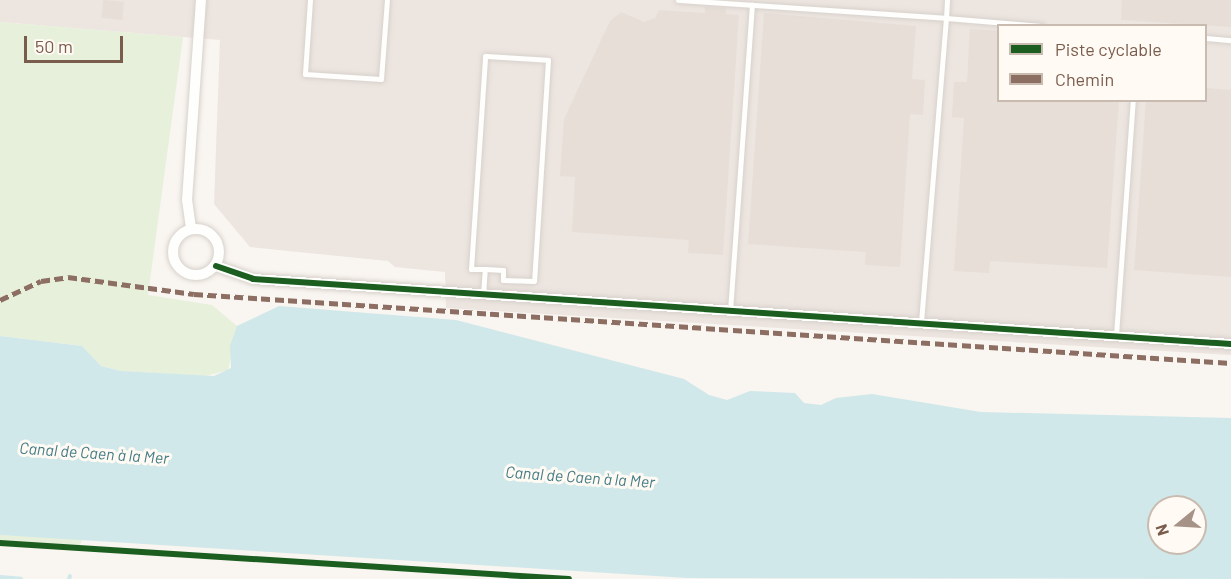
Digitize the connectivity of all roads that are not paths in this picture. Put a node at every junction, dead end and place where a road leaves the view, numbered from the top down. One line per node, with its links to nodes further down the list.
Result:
1 (201, 0): 12 (street)
2 (310, 0): 3 (lane)
3 (387, 0)
4 (678, 0): 6 (lane)
5 (946, 0): 7 (lane)
6 (752, 5): 7 (lane); 16 (lane)
7 (946, 18): 8 (lane); 17 (lane)
8 (1018, 24)
9 (1207, 38): 10 (lane)
10 (1231, 40)
11 (1133, 102): 18 (lane)
12 (191, 228): 13 (street); 13 (street)
13 (216, 266): 15 (street)
14 (485, 269): 14 (lane); 15 (lane)
15 (483, 296): 16 (street)
16 (730, 311): 17 (street)
17 (921, 323): 18 (street)
18 (1116, 335): 19 (street)
19 (1231, 344)

